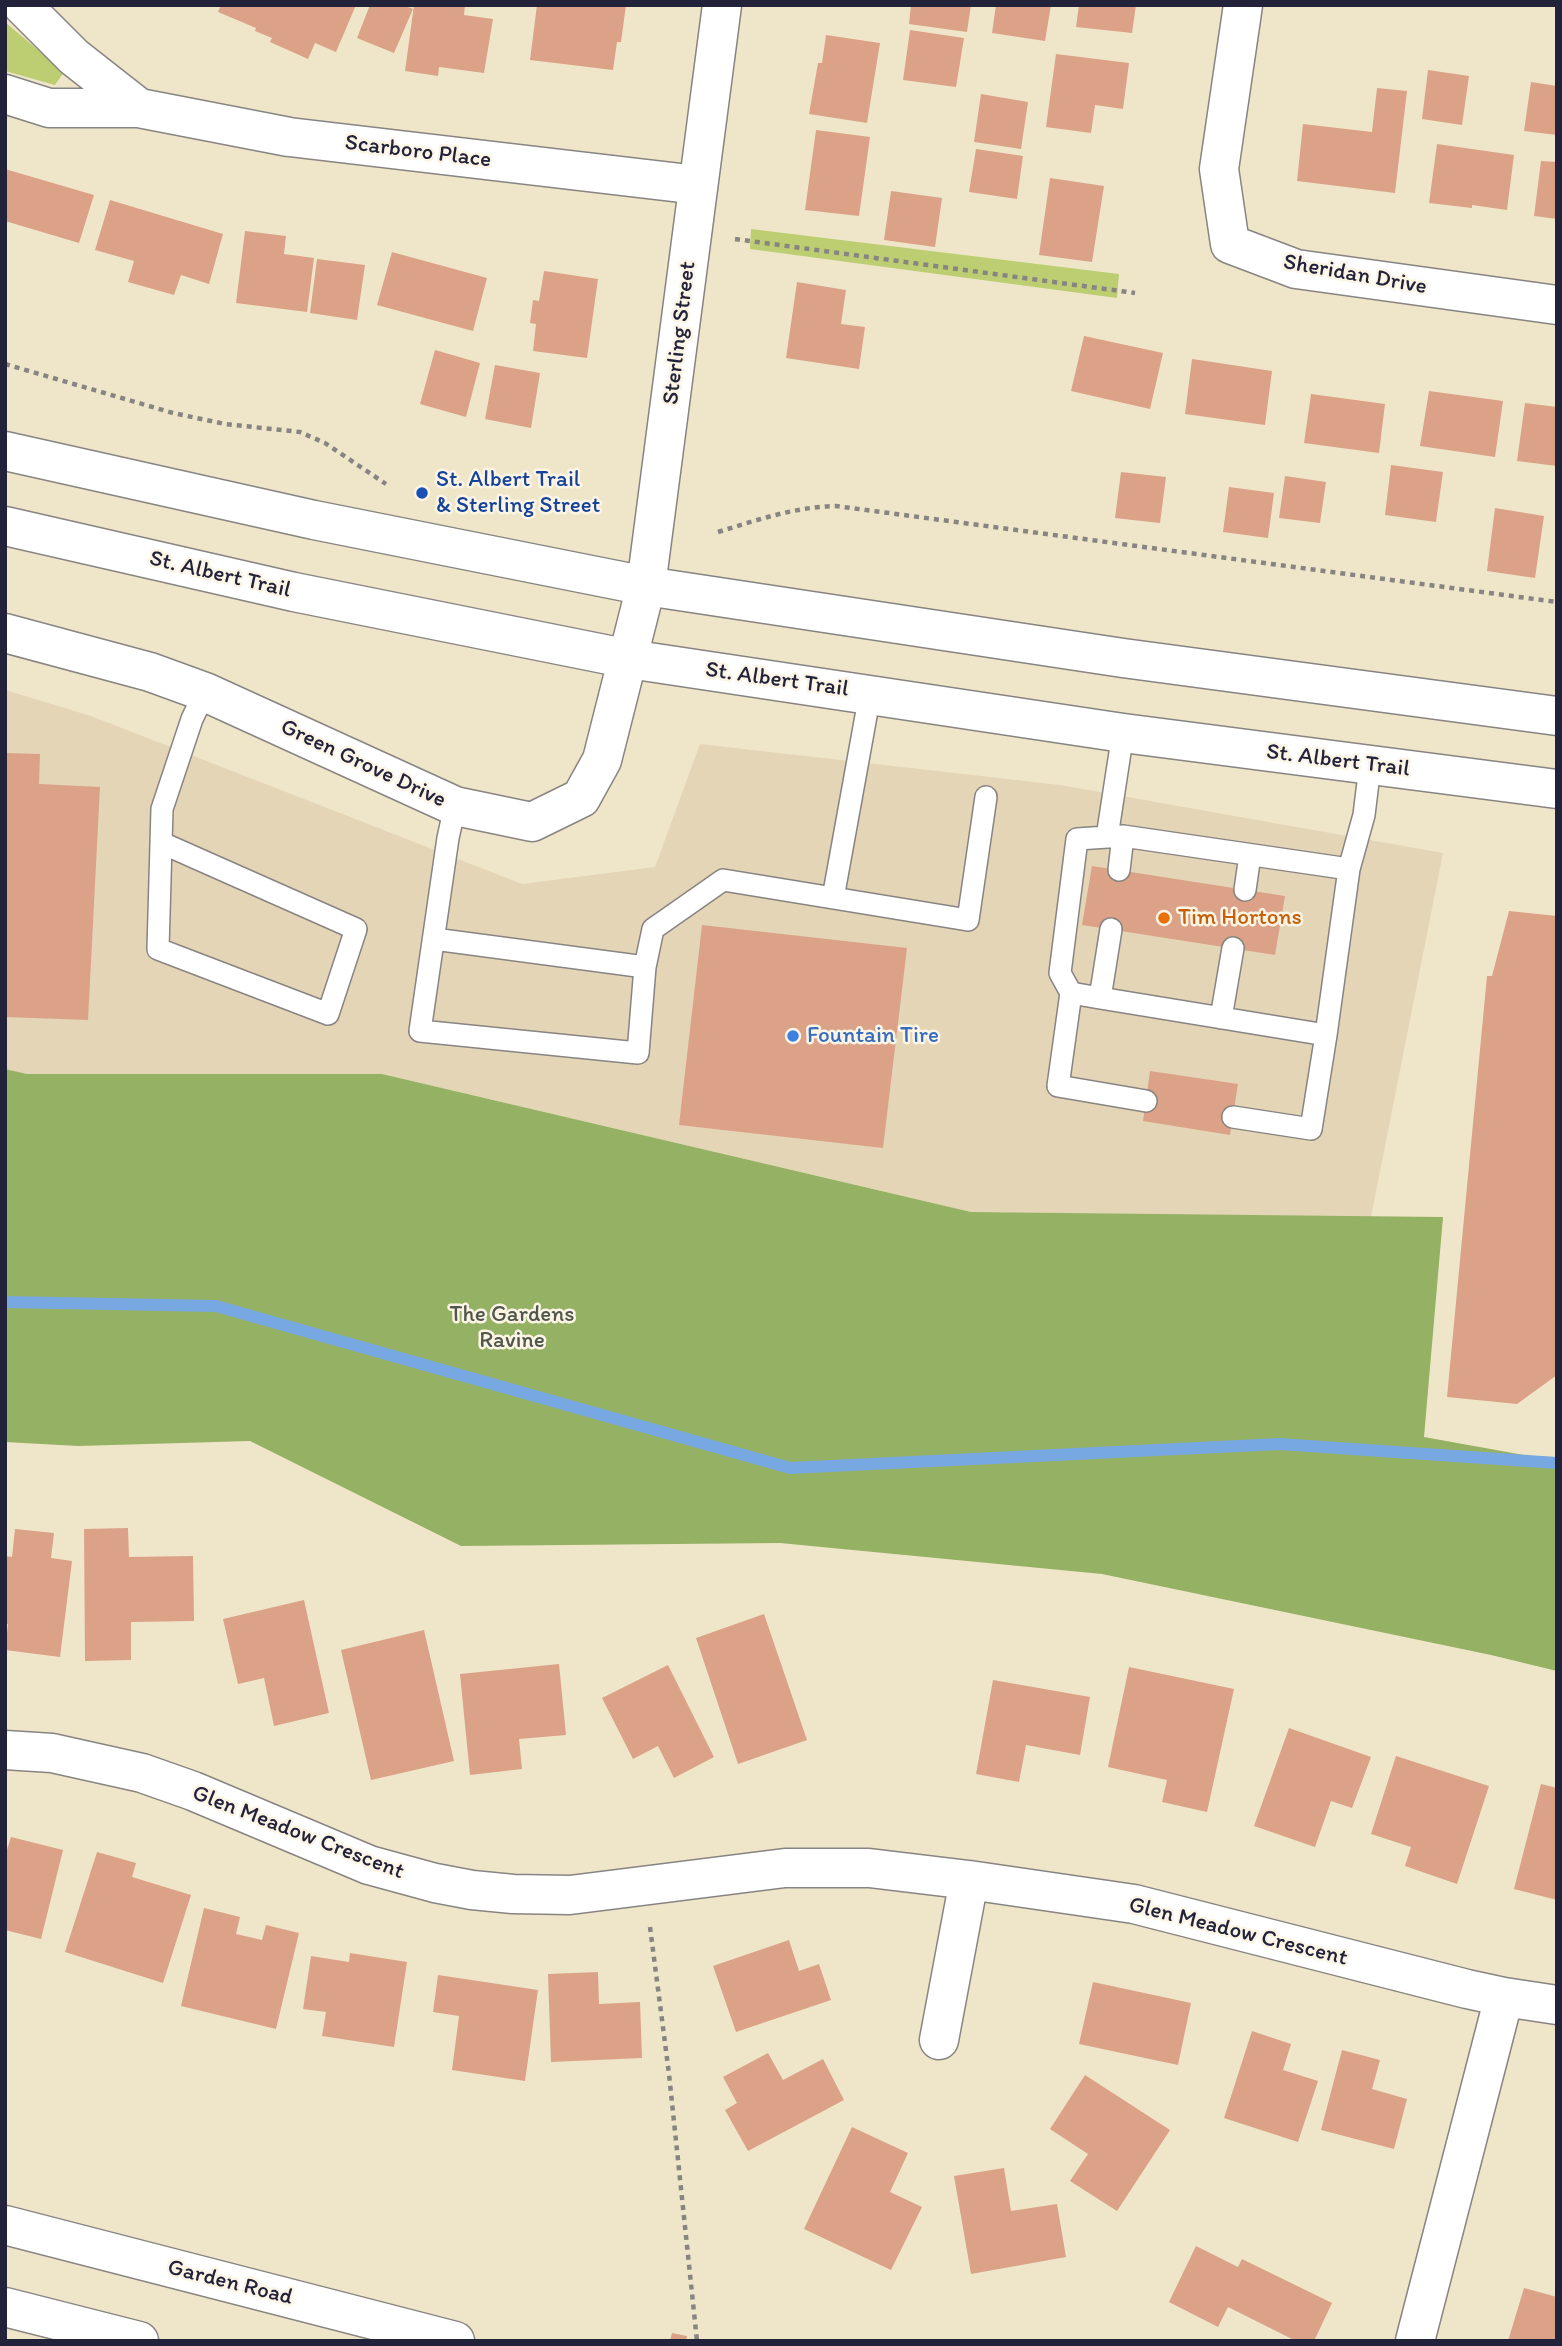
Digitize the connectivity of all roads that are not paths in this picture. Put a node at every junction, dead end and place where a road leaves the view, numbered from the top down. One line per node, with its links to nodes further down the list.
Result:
1 (22, 5): 5 (street, Scarboro Place)
2 (722, 5): 6 (street, Sterling Street)
3 (1243, 5): 7 (street, Sheridan Drive)
4 (5, 94): 5 (street, Scarboro Place)
5 (139, 108): 6 (street, Scarboro Place)
6 (698, 185): 10 (street, Sterling Street)
7 (1557, 305)
8 (5, 452): 10 (street)
9 (5, 526): 12 (street, St. Albert Trail)
10 (646, 586): 12 (street, Sterling Street); 15 (street)
11 (5, 633): 13 (street, Green Grove Drive)
12 (629, 659): 14 (street, St. Albert Trail); 20 (street, Green Grove Drive)
13 (205, 692): 20 (street, Green Grove Drive); 22 (lane)
14 (870, 694): 16 (street, St. Albert Trail); 27 (lane)
15 (1557, 716)
16 (1123, 733): 17 (street, St. Albert Trail); 21 (lane)
17 (1370, 766): 18 (street, St. Albert Trail); 24 (lane)
18 (1557, 789)
19 (986, 797): 27 (lane)
20 (455, 806): 29 (lane)
21 (1115, 837): 23 (lane); 25 (lane); 32 (lane)
22 (162, 843): 22 (lane)
23 (1251, 855): 24 (lane); 26 (lane)
24 (1349, 869): 35 (lane)
25 (1119, 870)
26 (1245, 890)
27 (833, 898): 31 (lane)
28 (1111, 929): 33 (lane)
29 (434, 939): 31 (lane); 31 (lane)
30 (1233, 948): 34 (lane)
31 (645, 967)
32 (1071, 993): 33 (lane); 36 (lane)
33 (1100, 998): 34 (lane)
34 (1222, 1018): 35 (lane)
35 (1326, 1035): 37 (lane)
36 (1146, 1101)
37 (1233, 1117)
38 (5, 1749): 39 (street, Glen Meadow Crescent)
39 (969, 1880): 40 (street, Glen Meadow Crescent); 42 (street)
40 (1504, 1997): 41 (street, Glen Meadow Crescent); 47 (street)
41 (1557, 2005)
42 (939, 2040)
43 (5, 2225): 46 (street, Garden Road)
44 (5, 2307): 45 (street)
45 (139, 2341)
46 (455, 2341)
47 (1415, 2341)

